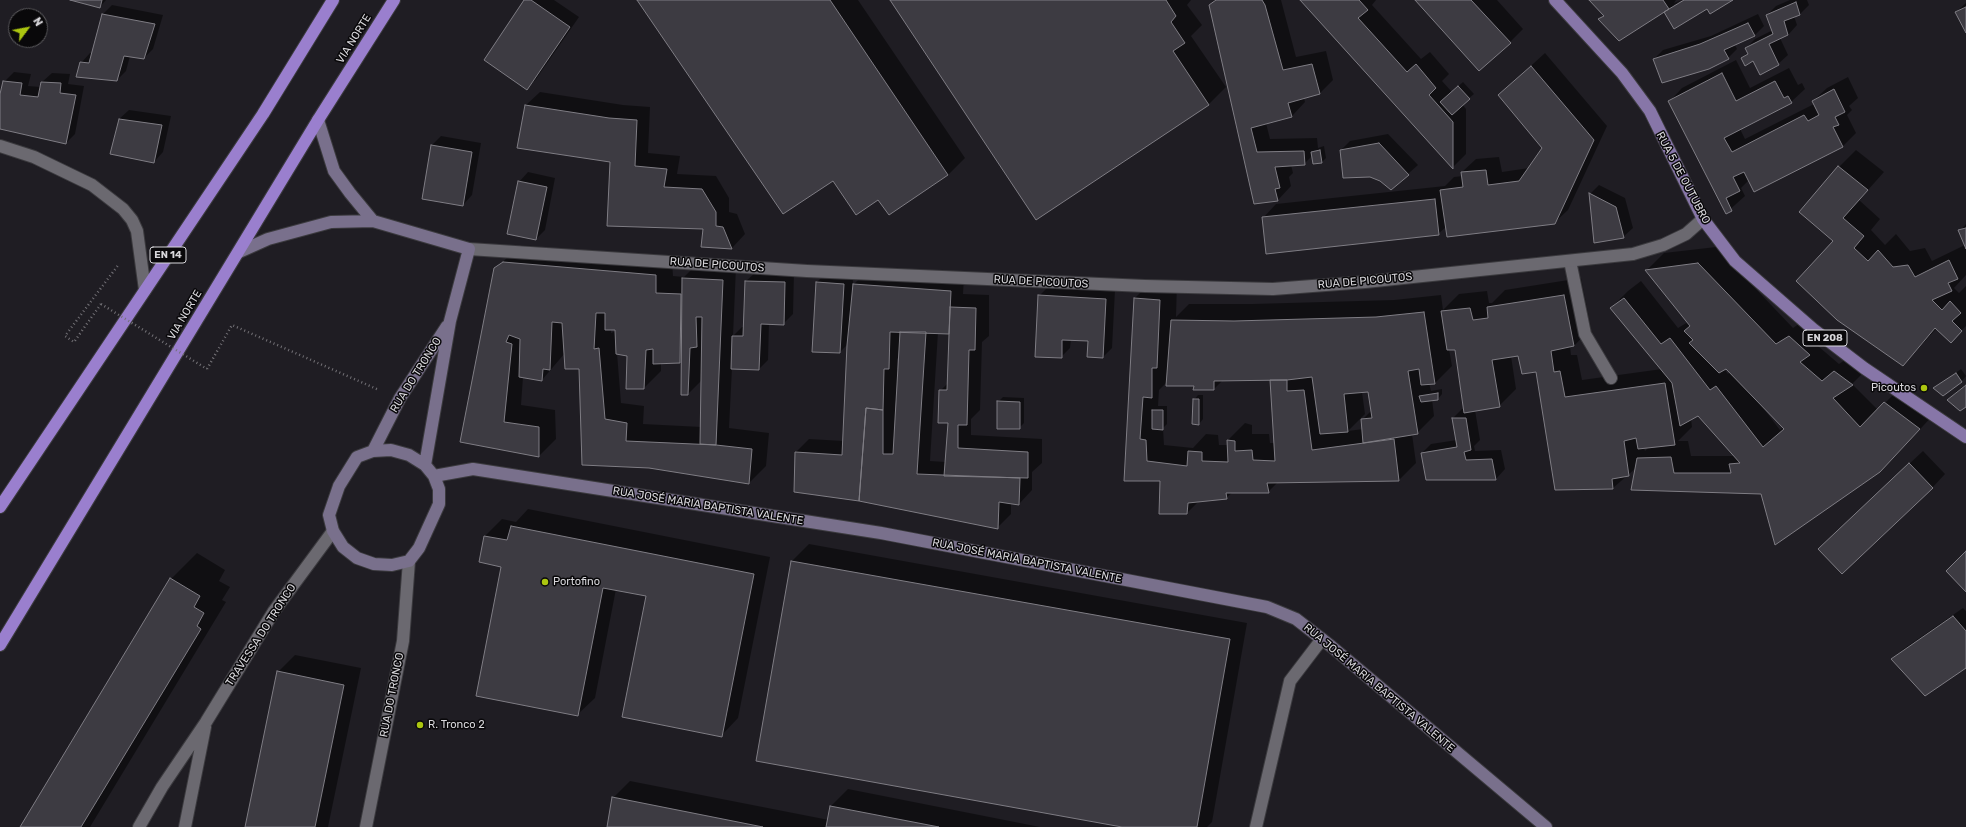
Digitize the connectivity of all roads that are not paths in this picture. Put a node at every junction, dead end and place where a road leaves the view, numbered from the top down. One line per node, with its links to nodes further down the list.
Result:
1 (333, 0): 11 (highway, EN 14)
2 (394, 0): 4 (highway, VIA NORTE)
3 (1555, 0): 6 (main road, RUA 5 DE OUTUBRO / EN 208)
4 (318, 120): 7 (street); 9 (highway, VIA NORTE)
5 (0, 146): 11 (street)
6 (1703, 219): 10 (street, RUA DE PICOUTOS); 14 (main road, RUA 5 DE OUTUBRO / EN 208)
7 (373, 221): 8 (street, RUA DE PICOUTOS); 9 (street, RUA DE PICOUTOS)
8 (470, 249): 10 (street, RUA DE PICOUTOS); 12 (street, RUA DO TRONCO)
9 (239, 252): 22 (highway, VIA NORTE)
10 (1570, 261): 13 (street)
11 (145, 290): 18 (highway, EN 14)
12 (450, 321): 15 (street, RUA DO TRONCO); 16 (street, RUA DO TRONCO)
13 (1611, 378)
14 (1966, 436)
15 (373, 451): 16 (street); 19 (street)
16 (425, 465): 17 (street)
17 (434, 476): 20 (street); 21 (street, RUA JOSÉ MARIA BAPTISTA VALENTE)
18 (0, 507)
19 (334, 531): 20 (street); 23 (street, TRAVESSA DO TRONCO)
20 (409, 561): 26 (street, RUA DO TRONCO)
21 (1322, 639): 27 (street); 28 (street, RUA JOSÉ MARIA BAPTISTA VALENTE)
22 (0, 645)
23 (206, 722): 24 (street, TRAVESSA DO TRONCO); 25 (street, TRAVESSA DO TRONCO)
24 (139, 827)
25 (185, 827)
26 (366, 827)
27 (1256, 827)
28 (1546, 827)

